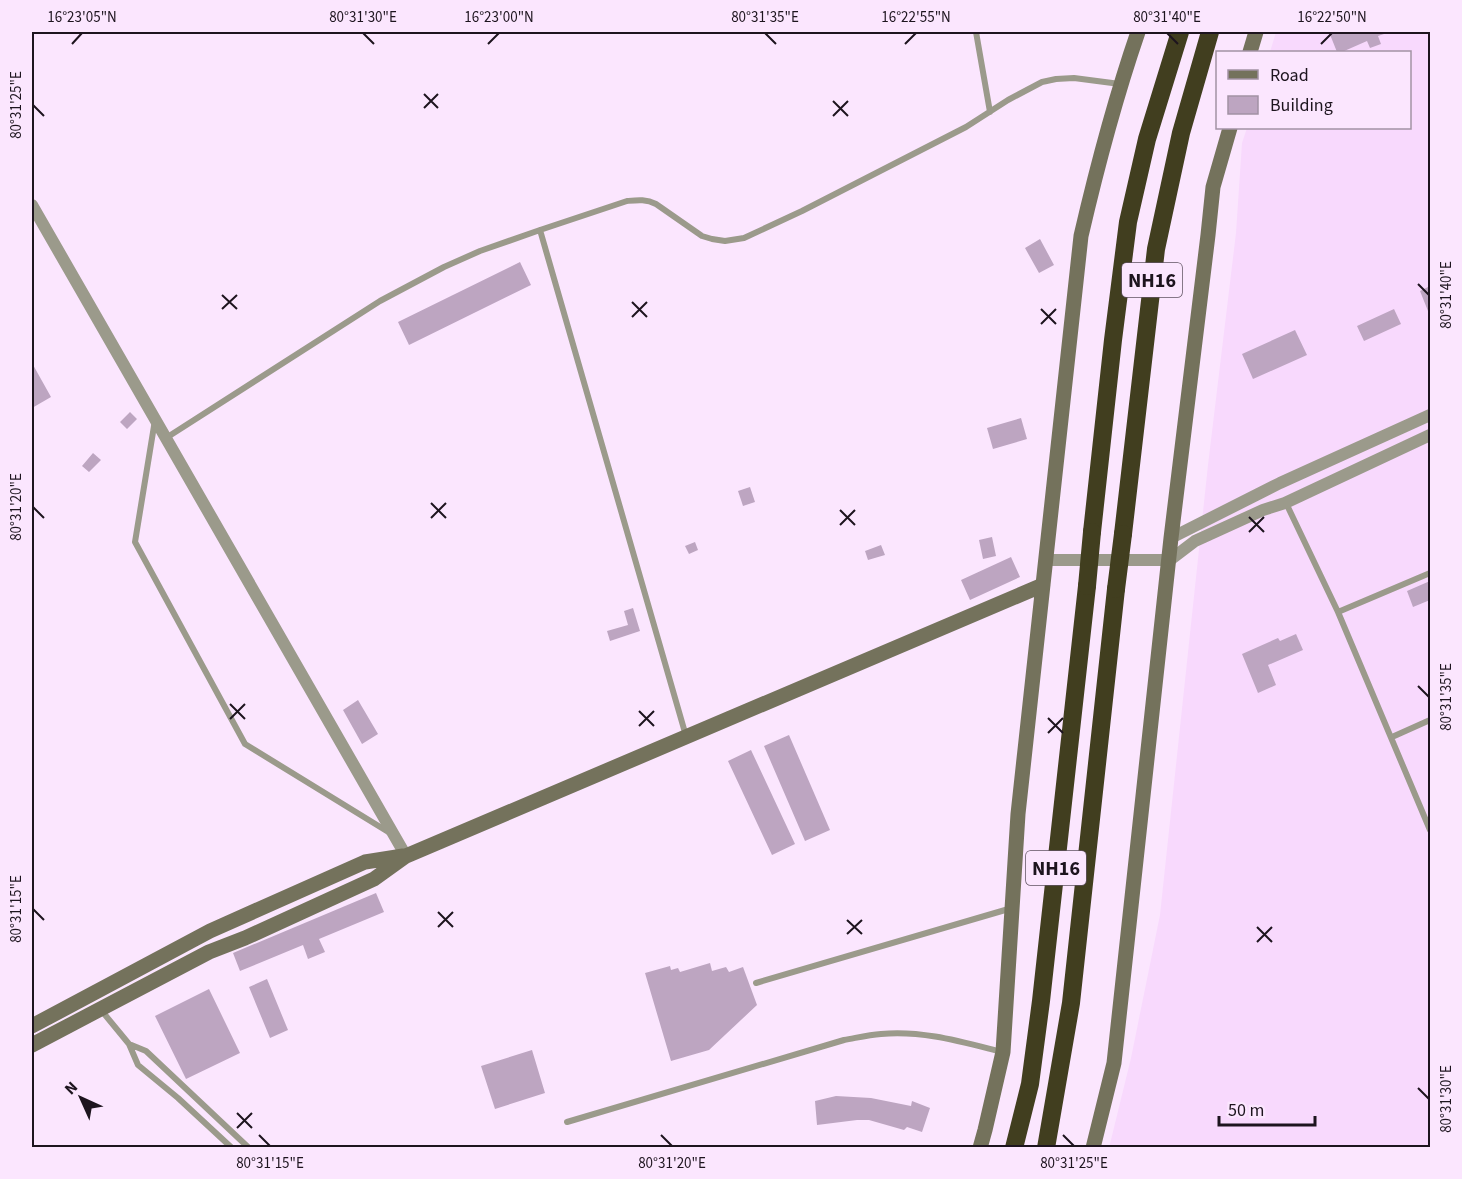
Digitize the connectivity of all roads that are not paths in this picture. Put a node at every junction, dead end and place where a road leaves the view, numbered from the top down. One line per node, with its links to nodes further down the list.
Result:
1 (976, 32): 8 (lane)
2 (1138, 32): 7 (main road)
3 (1180, 32): 40 (highway, NH16, bridge)
4 (1210, 32): 41 (highway, NH16, bridge)
5 (1256, 32): 6 (main road)
6 (1250, 51)
7 (1120, 84): 8 (lane); 18 (main road)
8 (990, 112): 11 (lane)
9 (1230, 129): 17 (main road)
10 (32, 205): 13 (street)
11 (540, 230): 15 (lane); 24 (lane)
12 (1431, 415): 17 (street)
13 (155, 420): 15 (street); 27 (lane)
14 (1431, 435): 16 (street)
15 (166, 438): 27 (street)
16 (1286, 503): 19 (street); 22 (lane)
17 (1171, 538): 19 (main road)
18 (1046, 560): 19 (street); 21 (main road)
19 (1170, 560): 42 (main road)
20 (1431, 573): 22 (lane)
21 (1043, 585): 24 (main road); 29 (main road)
22 (1338, 612): 25 (lane)
23 (1431, 720): 25 (lane)
24 (686, 737): 28 (main road)
25 (1392, 737): 26 (lane)
26 (1431, 830)
27 (394, 836): 28 (street)
28 (406, 856): 31 (main road); 32 (main road)
29 (1012, 907): 30 (lane); 35 (main road)
30 (756, 983)
31 (99, 1009): 33 (lane); 34 (main road)
32 (32, 1026)
33 (129, 1044): 37 (lane); 38 (lane)
34 (32, 1045)
35 (1003, 1052): 36 (lane); 39 (main road)
36 (567, 1122)
37 (232, 1148)
38 (249, 1148)
39 (980, 1148)
40 (1014, 1148)
41 (1046, 1148)
42 (1093, 1148)

